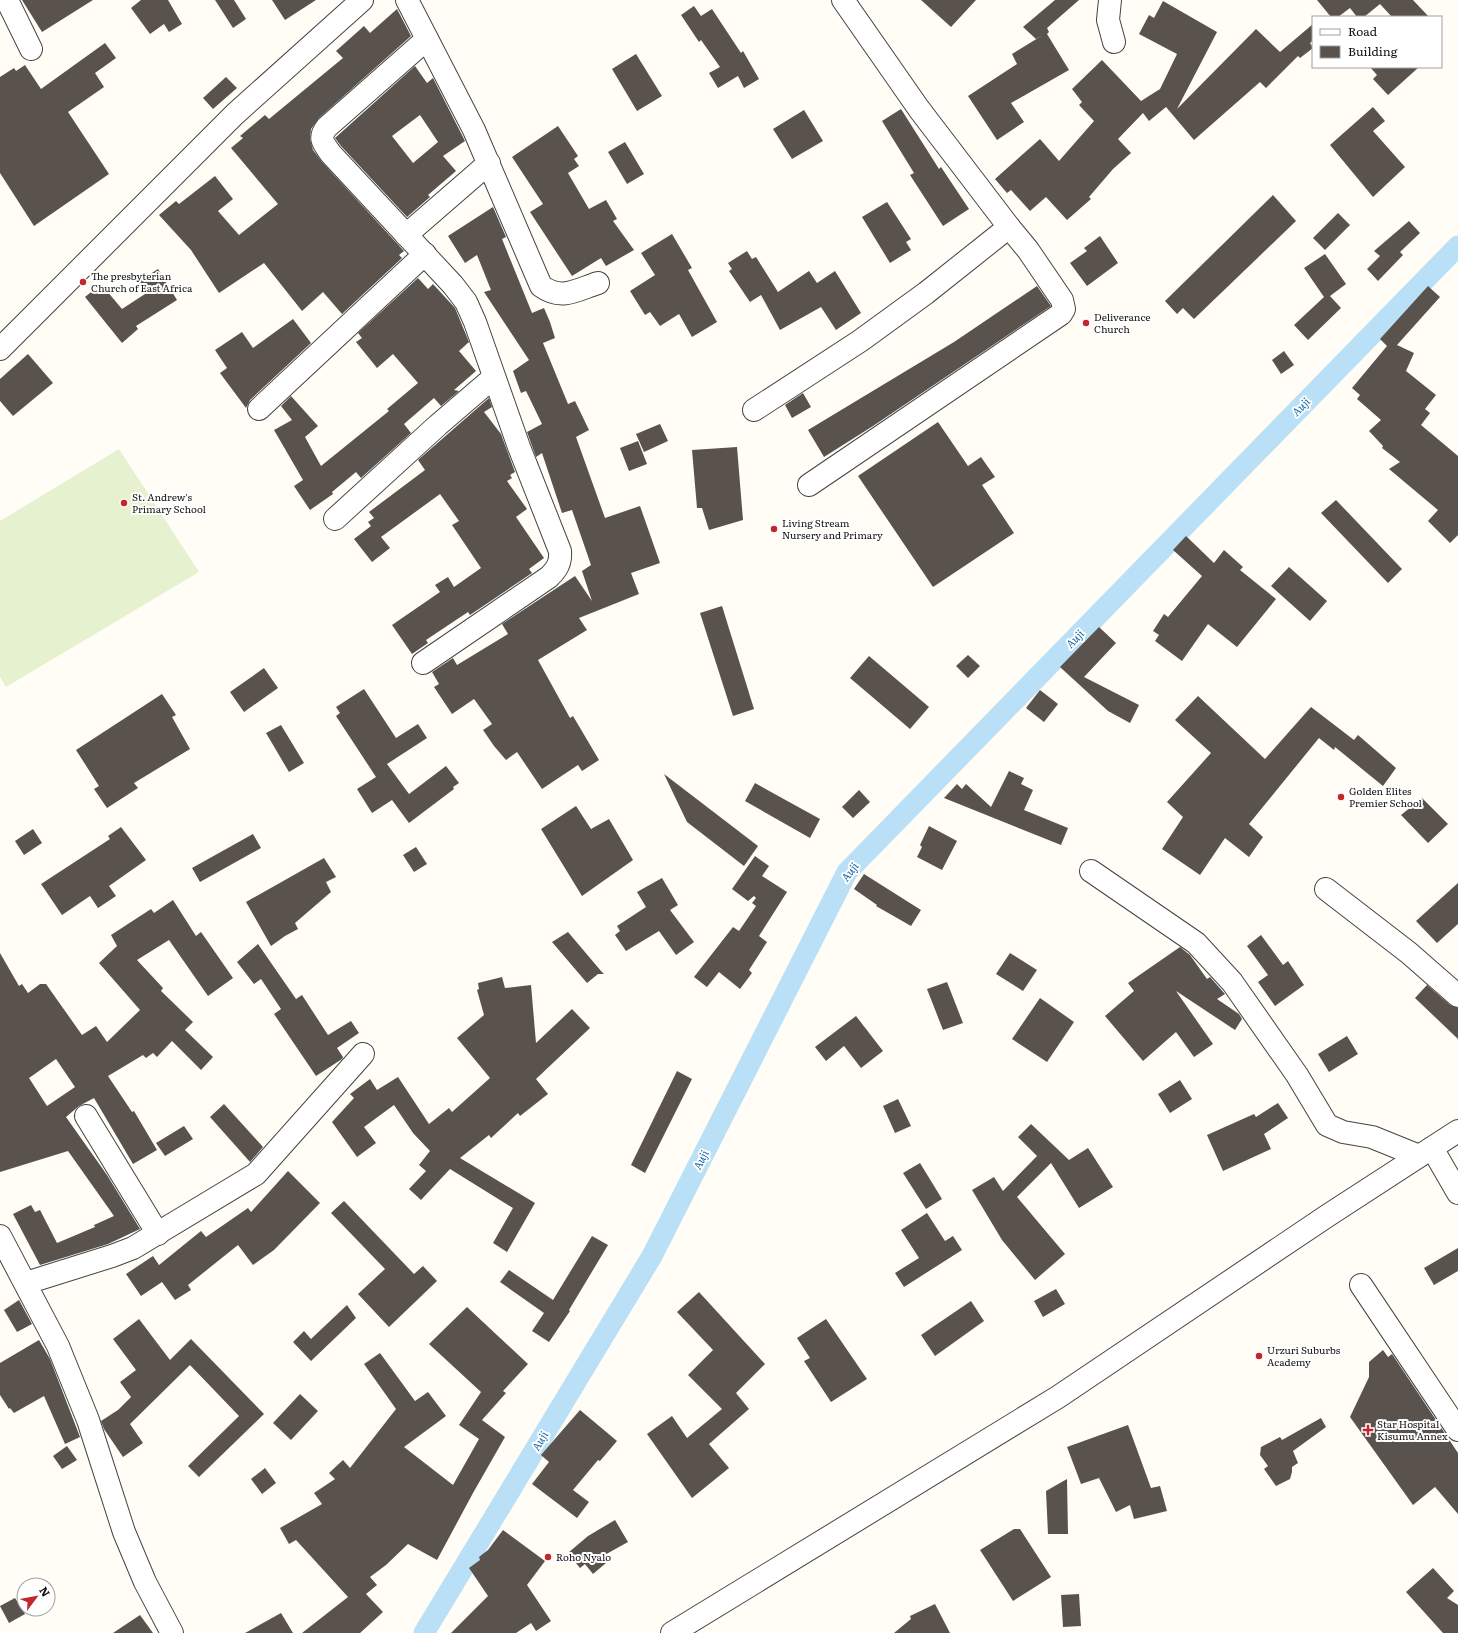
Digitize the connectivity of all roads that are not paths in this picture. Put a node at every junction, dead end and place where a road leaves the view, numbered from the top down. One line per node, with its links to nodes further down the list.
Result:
1 (7, 0): 8 (street)
2 (362, 0): 14 (street)
3 (407, 0): 6 (street)
4 (843, 0): 10 (street)
5 (1110, 0): 7 (street)
6 (427, 38): 9 (street); 11 (street)
7 (1114, 42)
8 (31, 49)
9 (489, 163): 11 (street); 13 (street)
10 (1009, 227): 17 (street); 18 (street)
11 (406, 235): 12 (street)
12 (425, 254): 15 (street); 16 (street)
13 (598, 283)
14 (0, 349)
15 (494, 377): 19 (street); 20 (street)
16 (259, 409)
17 (754, 410)
18 (809, 485)
19 (335, 519)
20 (423, 663)
21 (1091, 871): 27 (street)
22 (1326, 889): 23 (street)
23 (1458, 996)
24 (363, 1054): 29 (street)
25 (86, 1116): 29 (street)
26 (1458, 1131): 27 (street)
27 (1425, 1152): 28 (street); 35 (street)
28 (1458, 1193)
29 (158, 1234): 31 (street)
30 (0, 1236): 31 (street)
31 (26, 1283): 34 (street)
32 (1361, 1285): 33 (street)
33 (1458, 1430)
34 (172, 1633)
35 (672, 1633)

